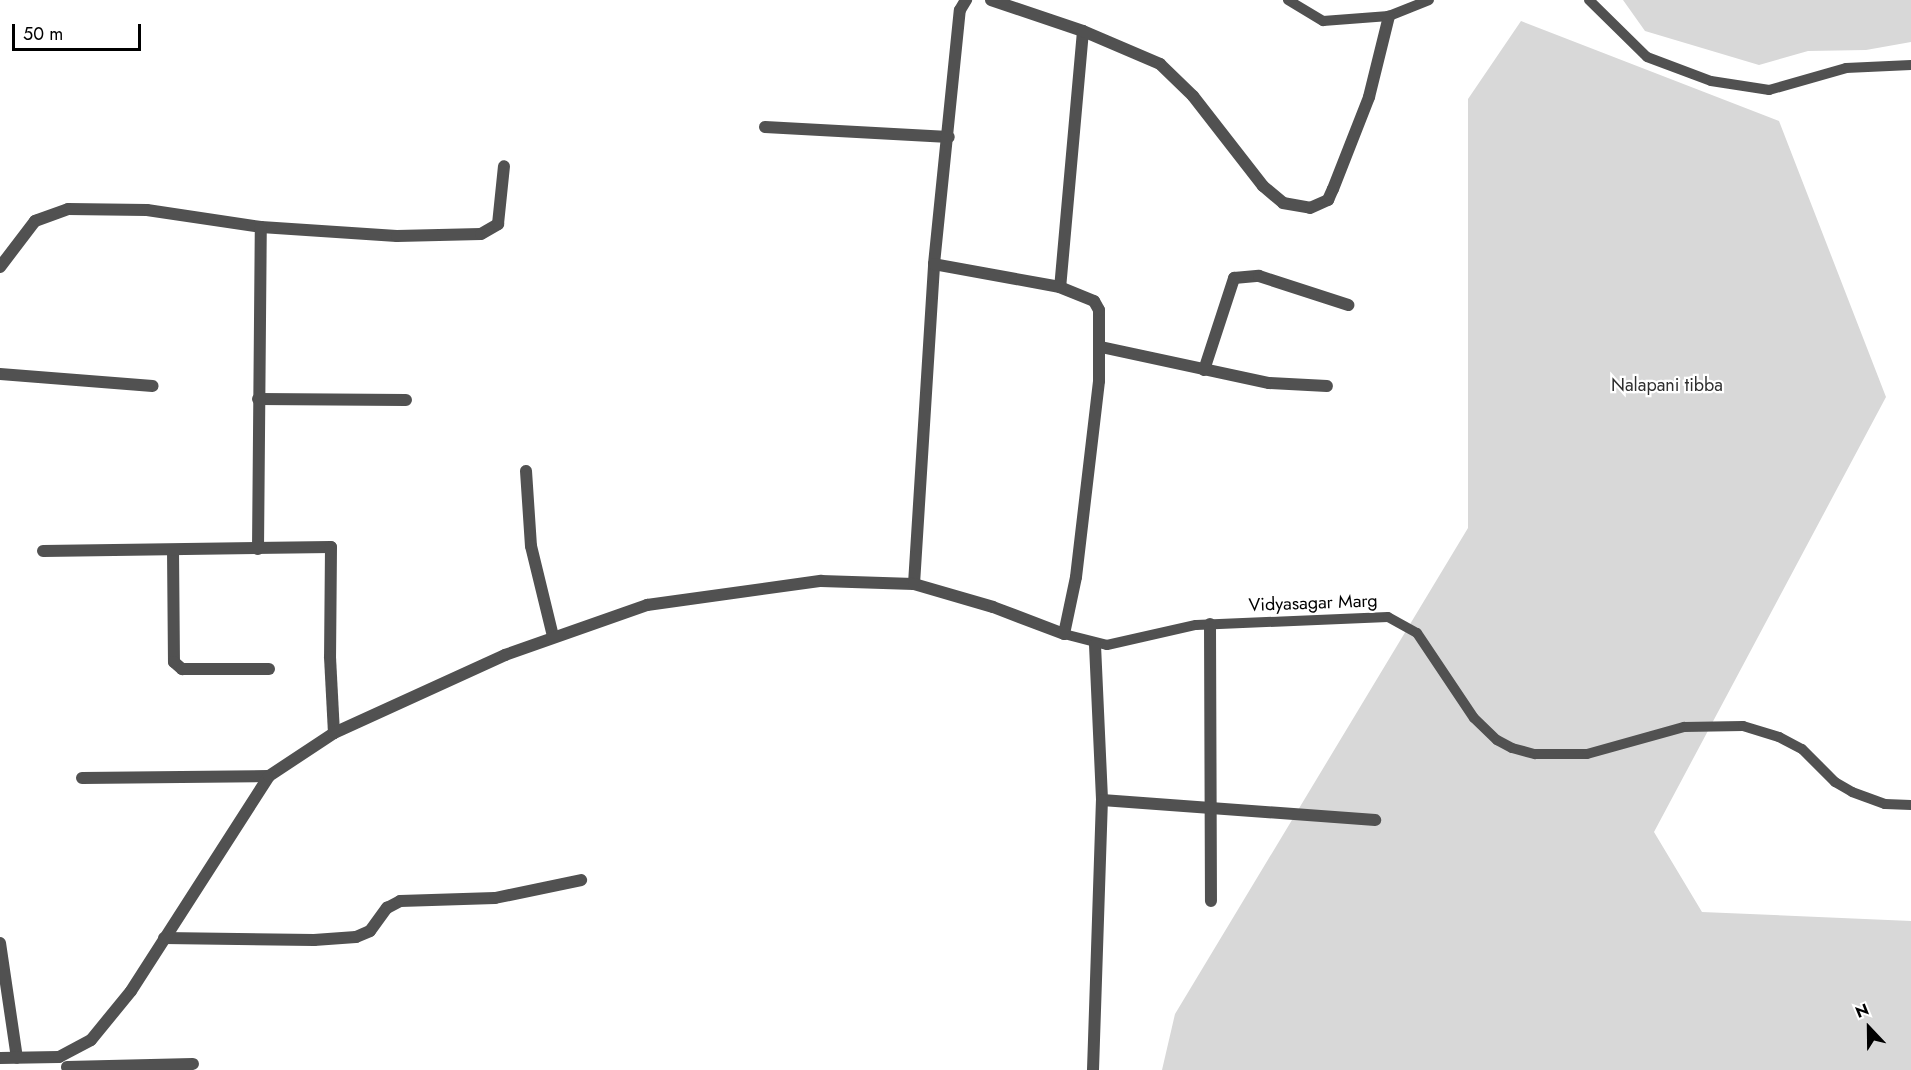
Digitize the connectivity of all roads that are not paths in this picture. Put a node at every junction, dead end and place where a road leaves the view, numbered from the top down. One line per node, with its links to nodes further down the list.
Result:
1 (966, 0): 10 (street)
2 (991, 0): 7 (street)
3 (1288, 0): 6 (lane)
4 (1429, 0): 6 (lane)
5 (1589, 0): 8 (lane)
6 (1389, 16): 7 (street)
7 (1083, 31): 15 (street)
8 (1911, 65)
9 (765, 127): 10 (street)
10 (949, 137): 13 (street)
11 (504, 166): 12 (street)
12 (261, 227): 14 (street); 22 (street)
13 (934, 264): 15 (street); 28 (street)
14 (0, 267)
15 (1060, 287): 17 (street)
16 (1348, 304): 18 (street)
17 (1101, 347): 18 (street); 30 (street)
18 (1204, 370): 21 (street)
19 (0, 374): 20 (street)
20 (153, 386)
21 (1327, 386)
22 (258, 399): 23 (street); 25 (street)
23 (406, 400)
24 (526, 471): 31 (street)
25 (258, 549): 26 (street); 34 (street)
26 (173, 550): 27 (street); 33 (street)
27 (43, 551)
28 (914, 584): 30 (street); 31 (street)
29 (1210, 624): 32 (lane, Vidyasagar Marg); 38 (lane, Vidyasagar Marg); 39 (street)
30 (1064, 634): 32 (lane, Vidyasagar Marg)
31 (553, 636): 34 (street)
32 (1095, 645): 37 (street)
33 (269, 669)
34 (334, 733): 35 (street)
35 (269, 776): 36 (street); 43 (street)
36 (82, 778)
37 (1102, 800): 39 (street); 49 (street)
38 (1911, 805)
39 (1211, 808): 40 (street); 42 (street)
40 (1375, 820)
41 (581, 880): 43 (street)
42 (1211, 901)
43 (164, 938): 47 (street)
44 (0, 943): 46 (street)
45 (0, 1058): 46 (street)
46 (17, 1058): 47 (street)
47 (67, 1064): 48 (street)
48 (193, 1064)
49 (1093, 1070)

